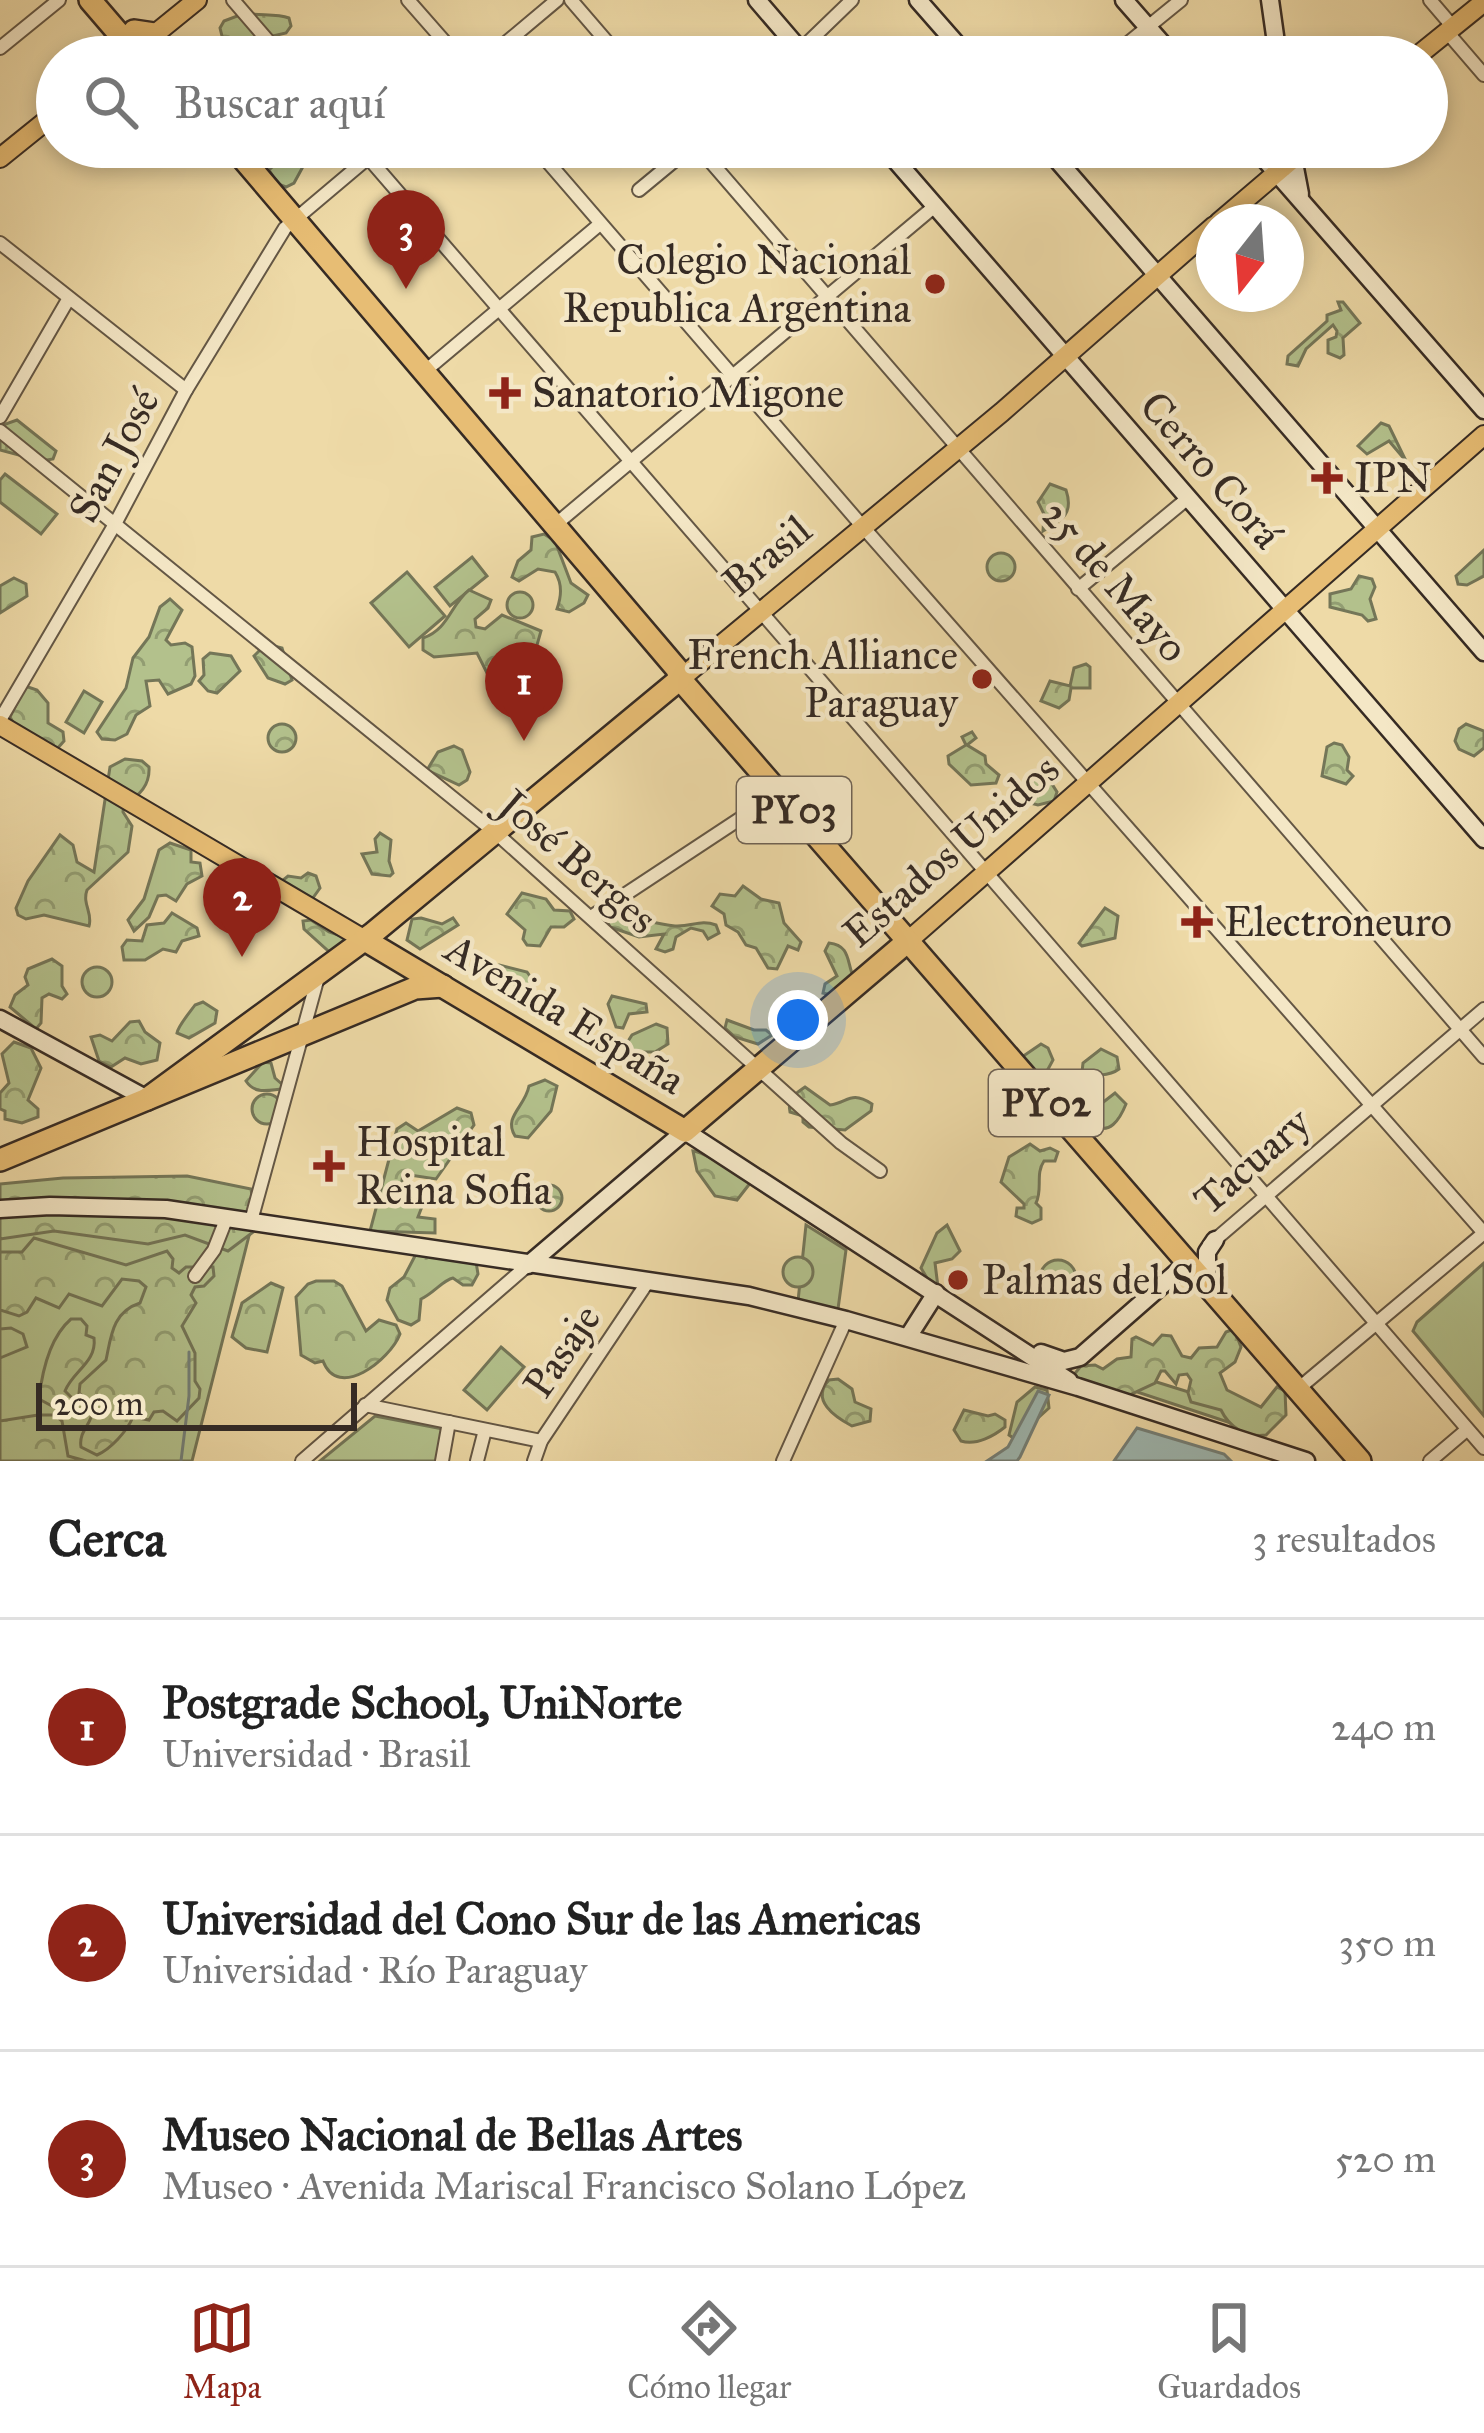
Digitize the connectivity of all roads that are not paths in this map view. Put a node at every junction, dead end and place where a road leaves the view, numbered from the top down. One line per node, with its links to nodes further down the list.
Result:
1 (58, 0): 33 (street)
2 (94, 0): 19 (highway)
3 (107, 0): 20 (highway)
4 (197, 0): 21 (main road)
5 (233, 0): 22 (street)
6 (408, 0): 23 (street)
7 (557, 0): 24 (street)
8 (571, 0): 25 (street)
9 (758, 0): 26 (street)
10 (852, 0): 27 (street)
11 (919, 0): 28 (street)
12 (1124, 0): 17 (street)
13 (1181, 0): 17 (street)
14 (1270, 0): 31 (street)
15 (1430, 0): 18 (street)
16 (1484, 2): 18 (main road)
17 (1148, 27): 29 (street); 30 (street)
18 (1450, 29): 32 (main road); 34 (street)
19 (129, 36)
20 (131, 36)
21 (155, 36)
22 (264, 36)
23 (440, 36)
24 (514, 36)
25 (602, 36)
26 (785, 36)
27 (818, 36)
28 (950, 36)
29 (1137, 36)
30 (1156, 36)
31 (1275, 36)
32 (1442, 36)
33 (0, 47)
34 (1484, 75)
35 (36, 129): 36 (main road)
36 (0, 158)
37 (236, 168): 51 (highway)
38 (249, 168): 51 (highway)
39 (347, 168): 51 (street, San José)
40 (378, 168): 59 (street)
41 (553, 168): 52 (street)
42 (668, 168): 48 (street)
43 (713, 168): 57 (street, 25 de Mayo)
44 (902, 168): 50 (street, Cerro Corá)
45 (1064, 168): 56 (street)
46 (1279, 168): 49 (main road, Brasil)
47 (1295, 168): 64 (street)
48 (639, 190)
49 (1238, 204)
50 (935, 206): 57 (street); 60 (street, Cerro Corá)
51 (290, 223): 61 (highway); 63 (street, San José); 70 (highway)
52 (600, 224): 59 (street); 62 (street)
53 (1196, 241): 56 (main road, Brasil)
54 (6, 248): 55 (street); 58 (street)
55 (0, 265)
56 (1157, 275): 60 (main road, Brasil); 75 (street)
57 (827, 297): 62 (street); 68 (street, 25 de Mayo)
58 (69, 298): 63 (street); 65 (street)
59 (499, 310): 61 (street); 69 (street)
60 (1066, 358): 68 (main road, Brasil); 71 (street, Cerro Corá)
61 (424, 372): 73 (highway)
62 (733, 375): 69 (street); 74 (street)
63 (186, 390): 72 (street, San José)
64 (1484, 410)
65 (0, 418)
66 (0, 431): 72 (street, José Berges)
67 (1484, 435): 75 (main road, Estados Unidos)
68 (958, 449): 74 (main road, Brasil); 76 (street, 25 de Mayo)
69 (630, 462): 73 (street); 78 (street)
70 (496, 472): 73 (highway); 80 (highway)
71 (1188, 498): 76 (street); 77 (street, Cerro Corá)
72 (115, 524): 82 (street, San José); 85 (street, José Berges)
73 (555, 525): 80 (highway)
74 (863, 527): 78 (main road, Brasil); 83 (street)
75 (1378, 530): 77 (main road, Estados Unidos); 79 (street)
76 (1078, 589): 81 (street, 25 de Mayo)
77 (1285, 611): 81 (main road, Estados Unidos); 86 (street, Cerro Corá)
78 (760, 613): 80 (main road, Brasil); 87 (street)
79 (1484, 652)
80 (681, 679): 84 (highway, PY03); 85 (highway, Brasil)
81 (1179, 704): 83 (main road, Estados Unidos); 95 (street, 25 de Mayo)
82 (0, 723): 89 (main road, Avenida España)
83 (1089, 782): 87 (main road, Estados Unidos); 100 (street)
84 (779, 793): 88 (street); 90 (highway, PY03)
85 (496, 833): 88 (street, José Berges); 89 (highway, Brasil)
86 (1484, 838)
87 (986, 873): 90 (main road, Estados Unidos); 104 (street)
88 (591, 917): 98 (street, José Berges)
89 (365, 940): 91 (highway, Brasil); 92 (highway, Avenida España)
90 (908, 942): 98 (highway, Estados Unidos); 111 (highway, PY02)
91 (319, 976): 96 (street); 99 (highway, Brasil)
92 (443, 986): 96 (highway); 101 (highway, Avenida España)
93 (1484, 1009): 95 (street, Tacuary)
94 (0, 1019): 99 (street)
95 (1460, 1029): 97 (street, 25 de Mayo); 100 (street, Tacuary)
96 (300, 1036): 99 (highway); 107 (street)
97 (1484, 1058)
98 (760, 1067): 101 (highway, Estados Unidos); 103 (street, José Berges)
99 (148, 1099): 102 (highway)
100 (1371, 1106): 104 (street, Tacuary); 108 (street)
101 (685, 1131): 110 (street, Estados Unidos); 115 (street, Avenida España)
102 (0, 1160)
103 (880, 1172)
104 (1265, 1197): 109 (street, Tacuary); 117 (street)
105 (0, 1209): 106 (street)
106 (226, 1217): 107 (street); 112 (street)
107 (251, 1221): 110 (street)
108 (1484, 1233): 117 (street)
109 (1215, 1240): 111 (street, Tacuary); 114 (street)
110 (528, 1265): 113 (street); 121 (street, Estados Unidos)
111 (1185, 1265): 114 (highway, PY02); 115 (street, Tacuary)
112 (196, 1276)
113 (649, 1280): 116 (street); 125 (street, Pasaje)
114 (1209, 1291): 120 (highway, PY02)
115 (936, 1293): 118 (street); 119 (street, Avenida España)
116 (846, 1320): 118 (street); 131 (street)
117 (1376, 1324): 120 (street); 126 (street)
118 (908, 1337): 119 (street)
119 (1070, 1385): 132 (street)
120 (1298, 1388): 133 (highway, PY02)
121 (365, 1405): 122 (street); 127 (street, Estados Unidos)
122 (449, 1422): 123 (street); 128 (street)
123 (485, 1430): 125 (street); 129 (street)
124 (1463, 1433): 134 (street)
125 (542, 1442): 130 (street, Pasaje)
126 (1484, 1448)
127 (302, 1461)
128 (442, 1461)
129 (477, 1461)
130 (534, 1461)
131 (783, 1461)
132 (1306, 1461)
133 (1360, 1461)
134 (1430, 1461)

